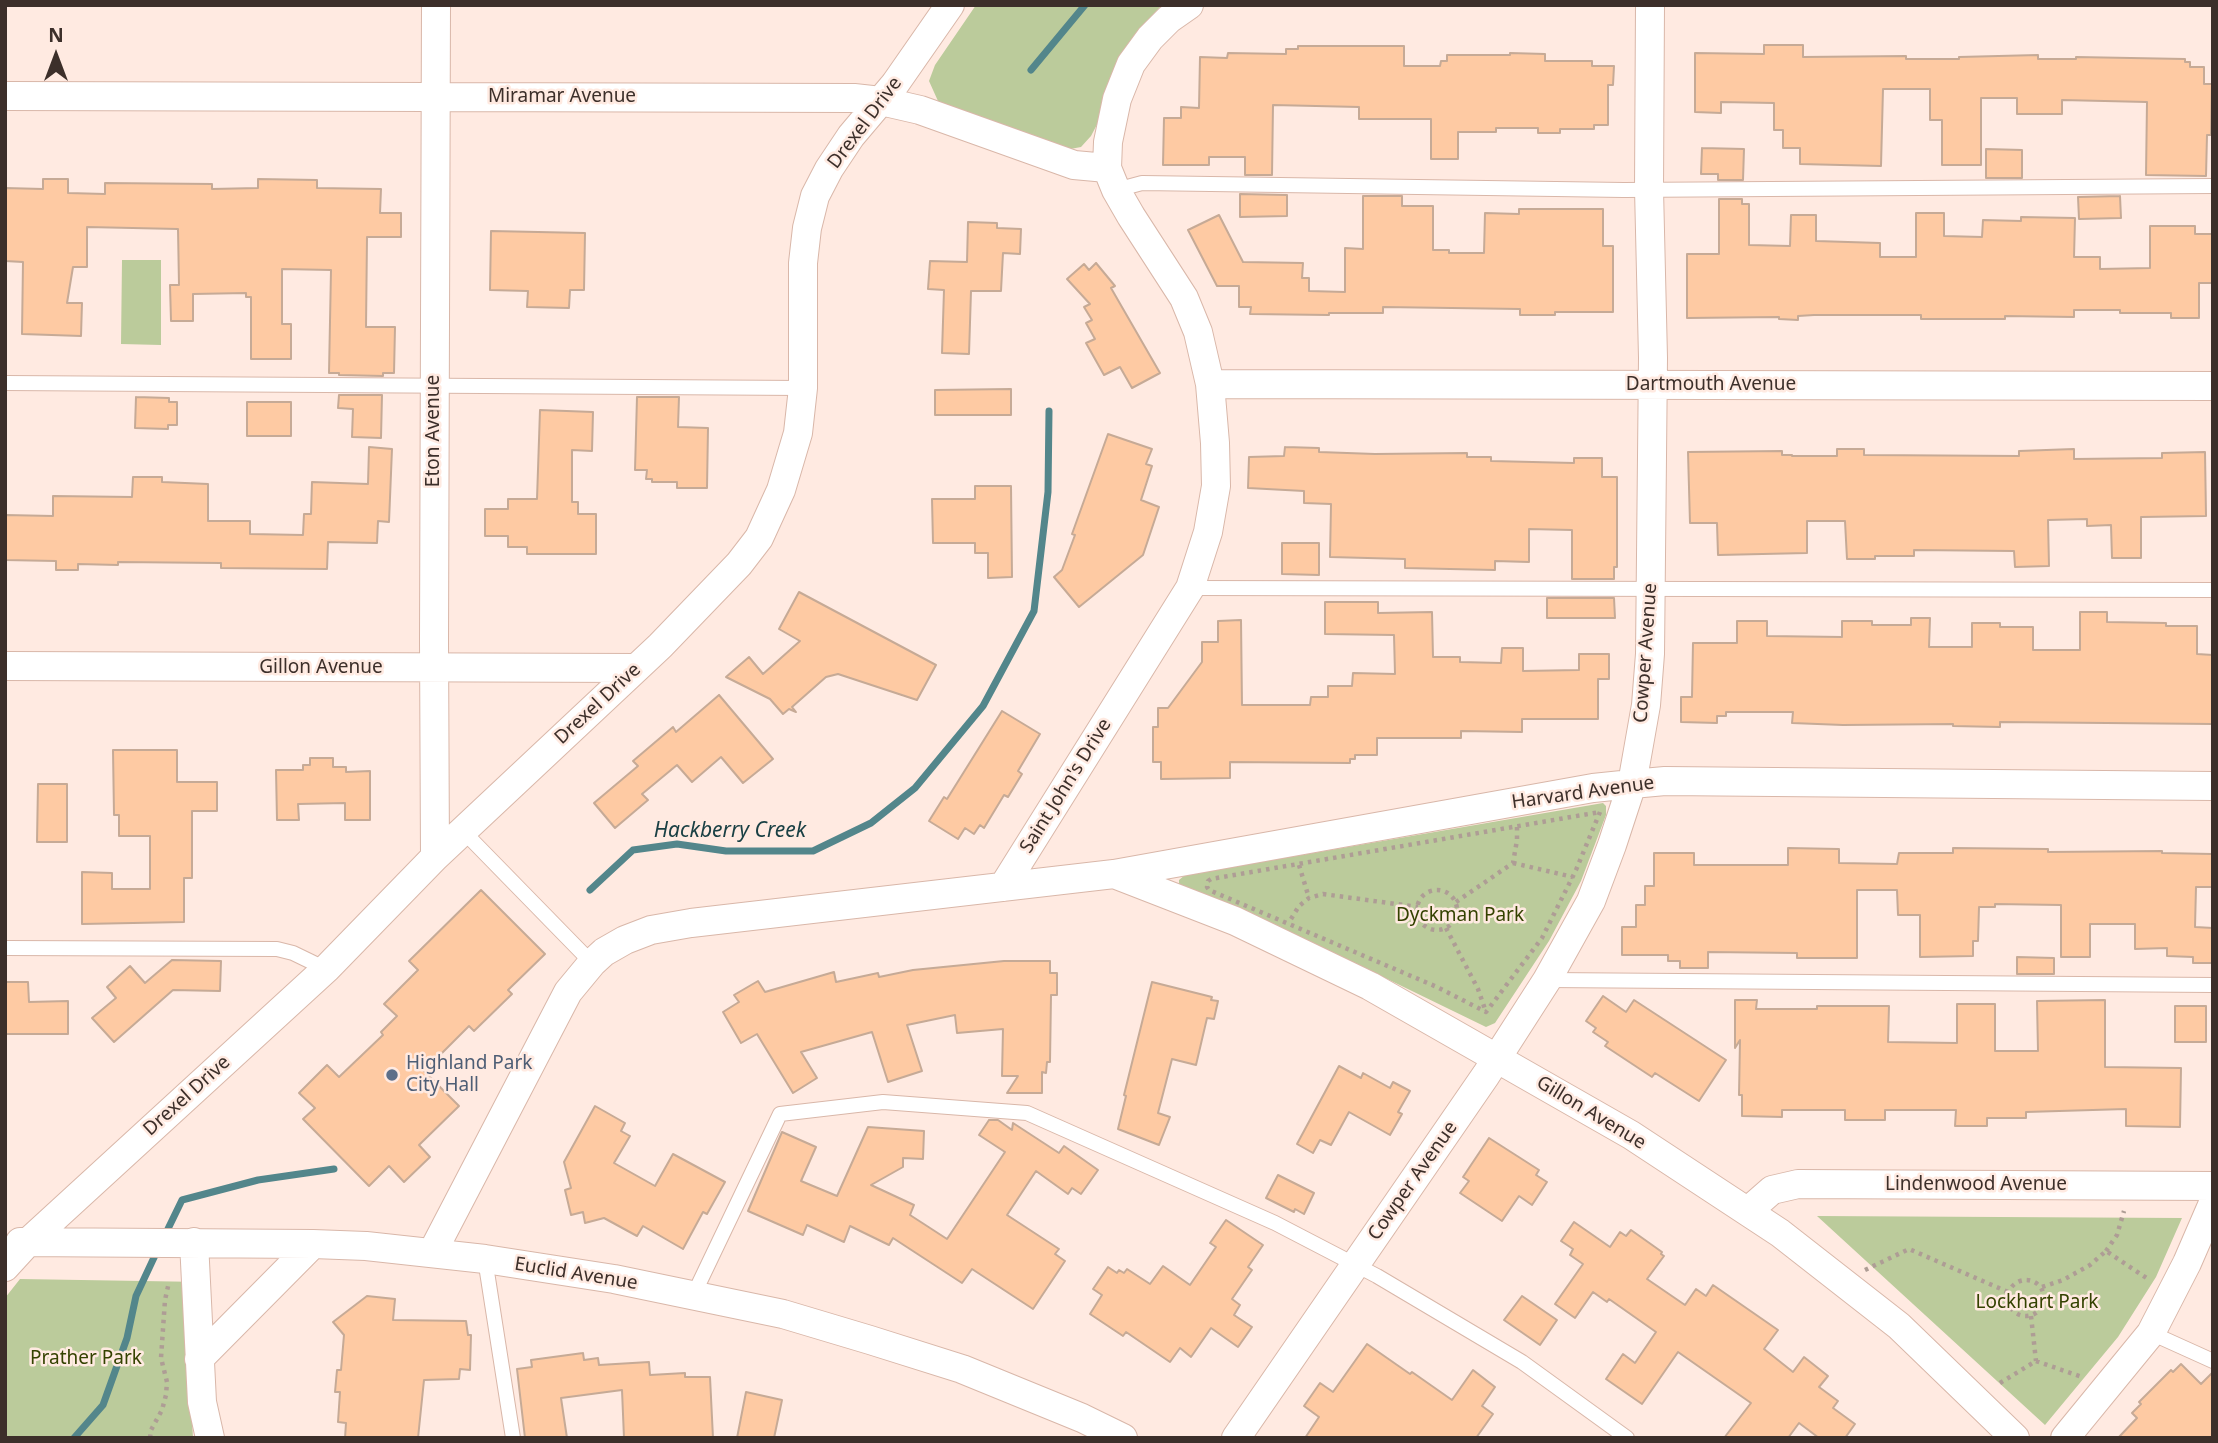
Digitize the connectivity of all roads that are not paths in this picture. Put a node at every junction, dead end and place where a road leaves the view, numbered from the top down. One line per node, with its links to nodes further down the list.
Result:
1 (436, 5): 6 (street, Eton Avenue)
2 (950, 5): 7 (street, Drexel Drive)
3 (1189, 5): 8 (street)
4 (1650, 5): 10 (street, Cowper Avenue)
5 (5, 96): 6 (street, Miramar Avenue)
6 (436, 96): 7 (street, Miramar Avenue); 15 (street, Eton Avenue)
7 (881, 101): 8 (street, Miramar Avenue); 16 (street, Drexel Drive)
8 (1112, 179): 10 (lane); 12 (street, Saint John's Drive)
9 (2213, 186): 10 (lane)
10 (1650, 189): 13 (street, Cowper Avenue)
11 (5, 383): 15 (lane)
12 (1210, 384): 13 (street, Dartmouth Avenue); 17 (street, Saint John's Drive)
13 (1653, 385): 14 (street, Dartmouth Avenue); 18 (street, Cowper Avenue)
14 (2213, 386)
15 (435, 387): 16 (lane); 21 (street, Eton Avenue)
16 (803, 388): 22 (street, Drexel Drive)
17 (1190, 588): 18 (lane); 28 (street, Saint John's Drive)
18 (1651, 589): 19 (lane); 23 (street, Cowper Avenue)
19 (2213, 590)
20 (5, 666): 21 (street, Gillon Avenue)
21 (434, 668): 22 (street, Gillon Avenue); 26 (street, Eton Avenue)
22 (636, 668): 25 (street, Drexel Drive)
23 (1632, 784): 24 (street, Harvard Avenue); 27 (street, Harvard Avenue); 32 (street, Cowper Avenue)
24 (2213, 786)
25 (463, 831): 26 (street, Drexel Drive); 30 (lane)
26 (436, 858): 31 (street, Drexel Drive)
27 (1114, 874): 28 (street, Harvard Avenue); 34 (street, Gillon Avenue)
28 (1003, 887): 30 (street)
29 (5, 948): 31 (lane)
30 (592, 963): 41 (street)
31 (326, 969): 38 (street, Drexel Drive)
32 (1547, 980): 33 (lane); 34 (street, Cowper Avenue)
33 (2213, 985)
34 (1497, 1057): 37 (street, Gillon Avenue); 43 (street, Cowper Avenue)
35 (2213, 1186): 37 (street, Lindenwood Avenue)
36 (2213, 1203): 46 (street)
37 (1748, 1211): 54 (street, Gillon Avenue)
38 (16, 1242): 39 (street, Euclid Avenue); 44 (street, Drexel Drive)
39 (190, 1242): 40 (street, Euclid Avenue); 47 (street)
40 (313, 1244): 41 (street, Euclid Avenue); 47 (street)
41 (432, 1253): 42 (street, Euclid Avenue)
42 (485, 1259): 45 (street, Euclid Avenue); 50 (lane)
43 (1355, 1265): 45 (lane); 52 (street, Cowper Avenue); 53 (lane)
44 (5, 1267)
45 (693, 1296): 51 (street, Euclid Avenue)
46 (2151, 1333): 48 (lane); 55 (street)
47 (199, 1359): 49 (street)
48 (2213, 1361)
49 (210, 1438)
50 (513, 1438)
51 (1123, 1438)
52 (1236, 1438)
53 (1627, 1438)
54 (2015, 1438)
55 (2065, 1438)

